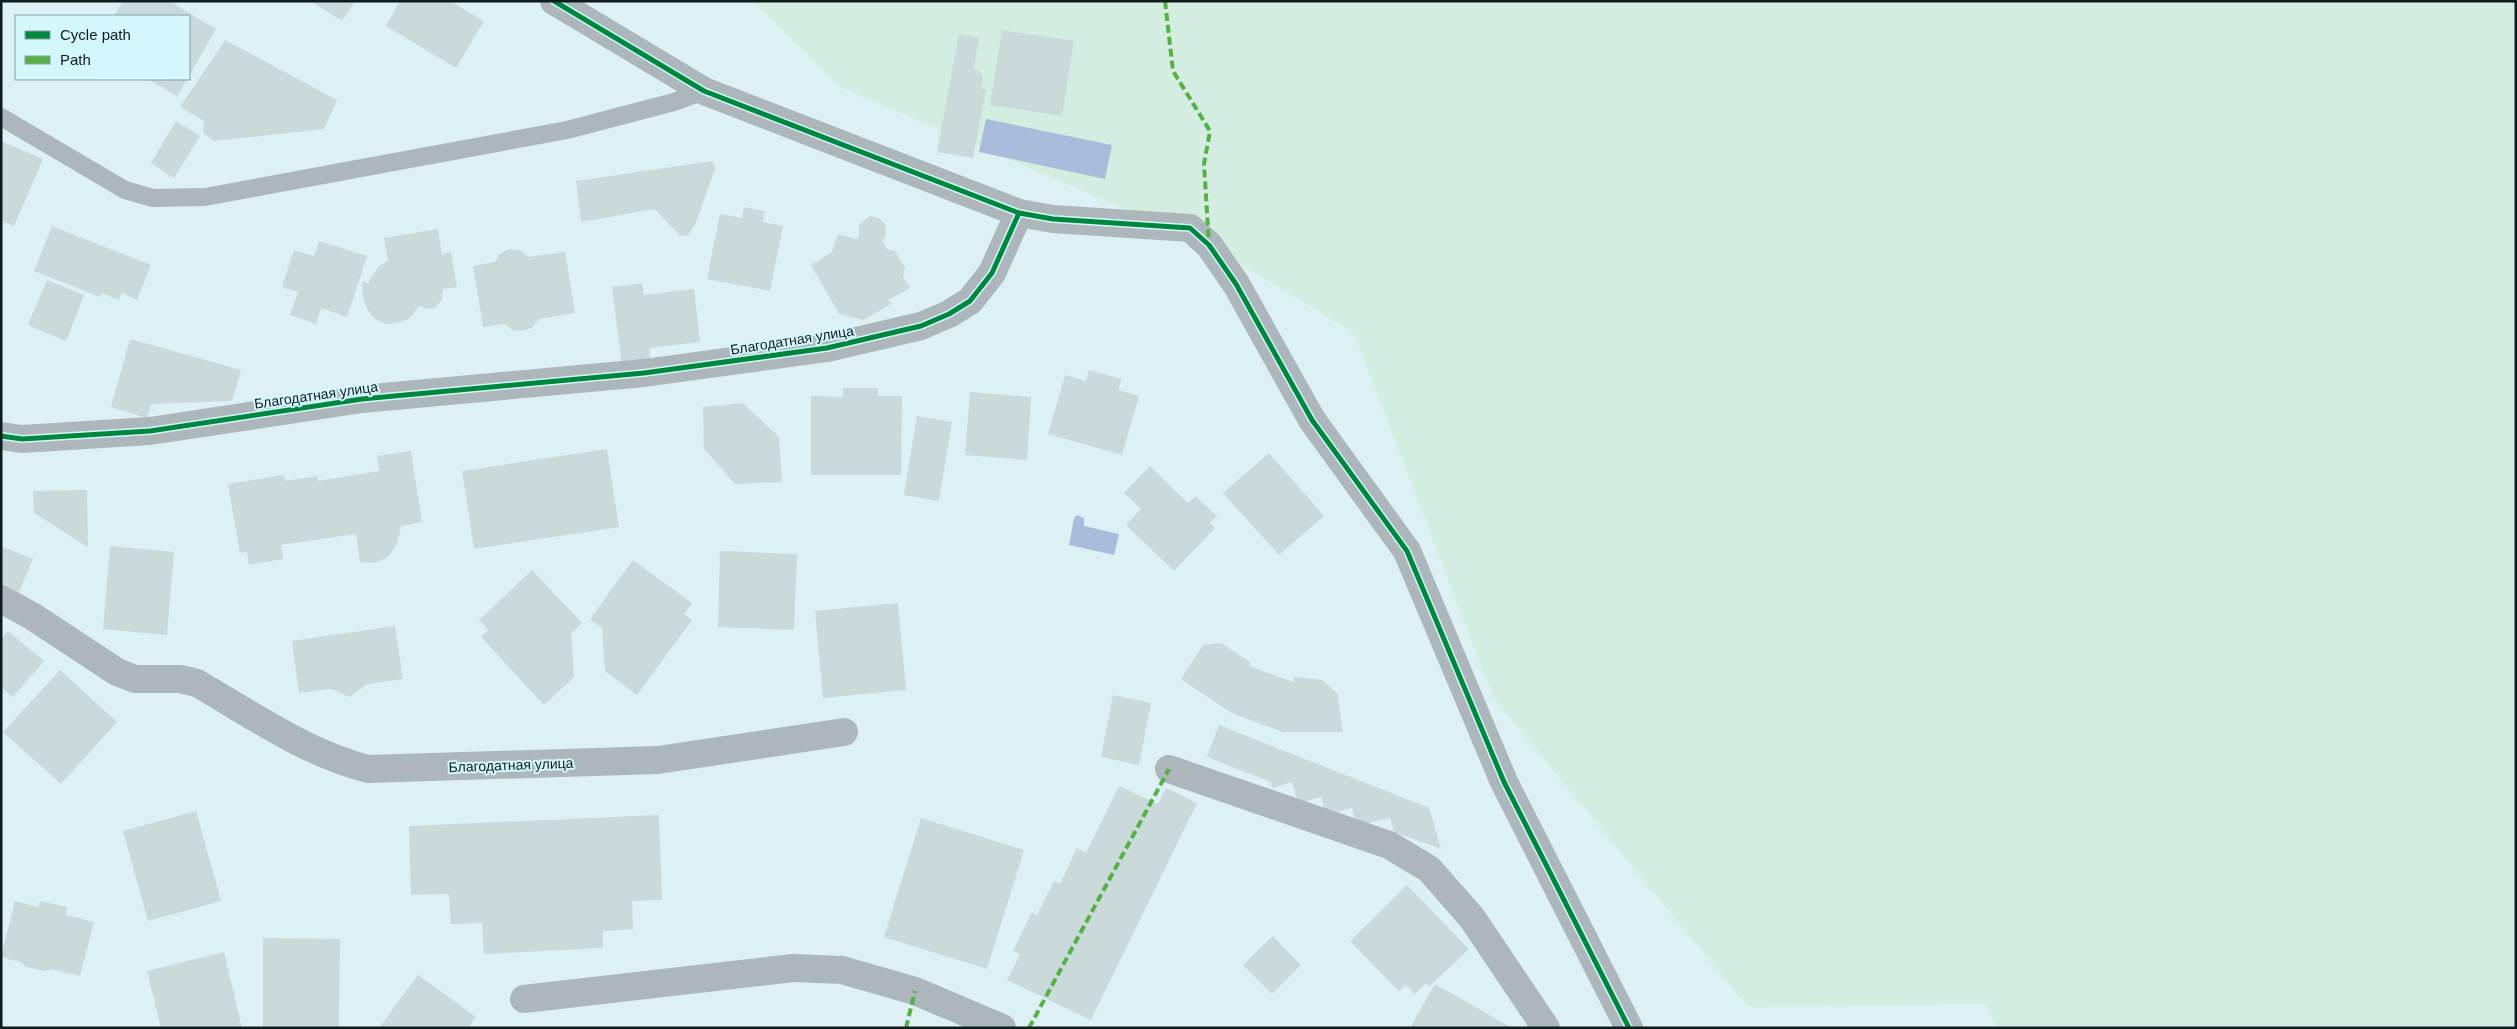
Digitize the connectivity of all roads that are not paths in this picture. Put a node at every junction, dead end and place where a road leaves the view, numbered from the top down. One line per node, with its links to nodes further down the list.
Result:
1 (554, 1): 2 (street)
2 (704, 91): 3 (lane); 4 (street)
3 (1, 117)
4 (1019, 213): 5 (street, Благодатная улица); 12 (street)
5 (1, 436)
6 (1, 600): 7 (street, Благодатная улица)
7 (844, 732)
8 (1168, 769): 11 (street)
9 (524, 999): 10 (street)
10 (1002, 1028)
11 (1546, 1028)
12 (1629, 1028)

